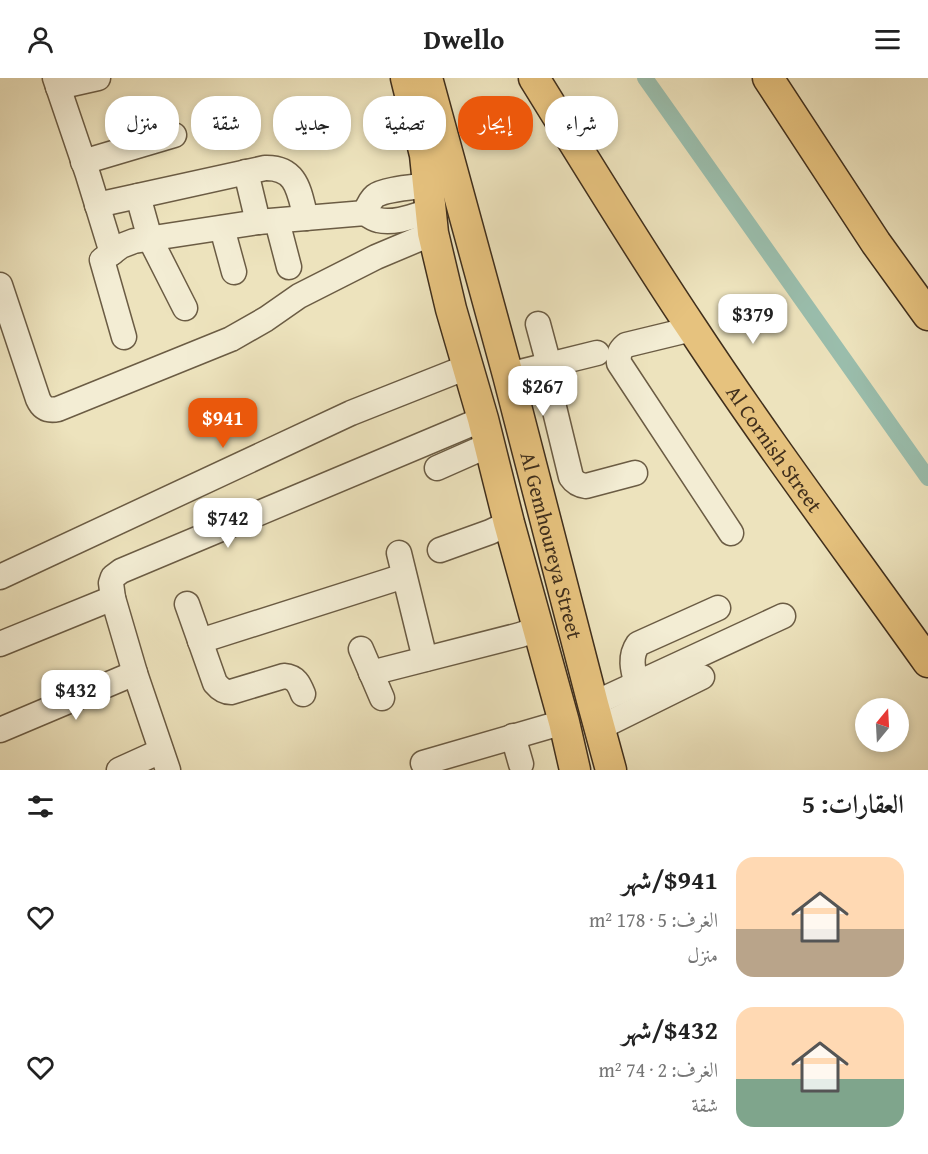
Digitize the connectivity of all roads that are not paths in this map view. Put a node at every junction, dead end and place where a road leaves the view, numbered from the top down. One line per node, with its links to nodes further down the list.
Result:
1 (98, 78): 7 (street)
2 (406, 78): 13 (main road, Al Gemhoureya Street)
3 (427, 78): 30 (main road, Al Gemhoureya Street)
4 (534, 78): 25 (main road, Al Cornish Street)
5 (550, 78): 43 (main road, Al Cornish Street)
6 (768, 78): 23 (main road)
7 (56, 82): 9 (street)
8 (123, 150): 9 (street)
9 (83, 162): 12 (street)
10 (246, 172): 11 (street); 14 (street); 15 (street)
11 (138, 196): 12 (street); 17 (street)
12 (97, 205): 18 (street)
13 (430, 210): 14 (street); 21 (street); 29 (main road, Al Gemhoureya Street)
14 (306, 218): 15 (street)
15 (267, 222): 16 (street); 19 (street)
16 (222, 228): 17 (street); 20 (street)
17 (150, 239): 18 (street); 22 (street)
18 (112, 253): 26 (street)
19 (289, 267)
20 (234, 272)
21 (0, 285)
22 (185, 308)
23 (928, 315)
24 (538, 324): 28 (street)
25 (692, 329): 35 (street); 48 (main road, Al Cornish Street)
26 (124, 337)
27 (597, 353): 28 (street)
28 (546, 365): 30 (street); 33 (street)
29 (467, 367): 31 (main road, Al Gemhoureya Street); 37 (street)
30 (508, 375): 55 (main road, Al Gemhoureya Street)
31 (486, 432): 32 (street); 34 (main road, Al Gemhoureya Street); 38 (street)
32 (436, 468)
33 (635, 473)
34 (509, 523): 36 (street); 42 (main road, Al Gemhoureya Street)
35 (731, 533)
36 (440, 550)
37 (0, 578)
38 (113, 598): 45 (street); 49 (street)
39 (186, 604): 44 (street)
40 (718, 608): 52 (street)
41 (783, 616): 52 (street)
42 (538, 629): 47 (street); 56 (main road, Al Gemhoureya Street)
43 (928, 632)
44 (200, 641): 47 (street); 53 (street)
45 (0, 644)
46 (361, 649): 50 (street)
47 (425, 659): 50 (street)
48 (928, 662)
49 (135, 673): 57 (street); 59 (street)
50 (371, 673): 54 (street)
51 (702, 677): 55 (street)
52 (637, 685): 55 (street)
53 (303, 694)
54 (382, 698)
55 (596, 716): 64 (main road, Al Gemhoureya Street)
56 (564, 722): 58 (street); 62 (main road, Al Gemhoureya Street)
57 (0, 730)
58 (513, 736): 60 (street); 61 (street)
59 (164, 760): 63 (street)
60 (423, 763)
61 (521, 764)
62 (570, 766)
63 (119, 770)
64 (611, 770)

